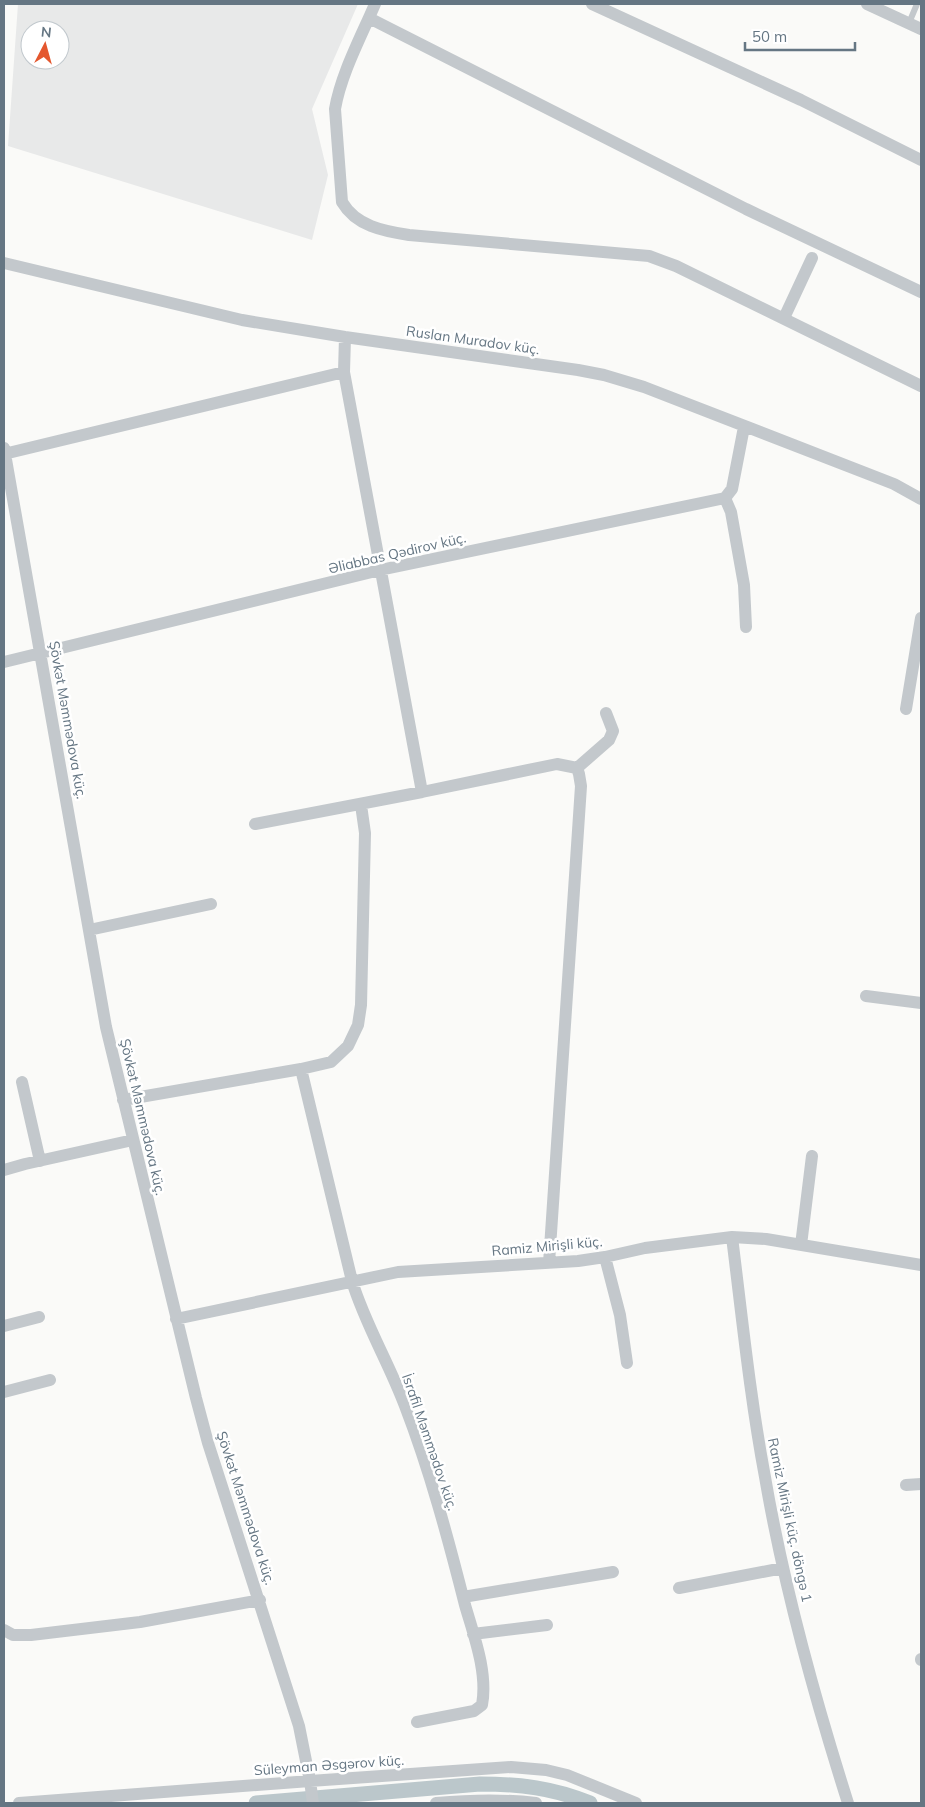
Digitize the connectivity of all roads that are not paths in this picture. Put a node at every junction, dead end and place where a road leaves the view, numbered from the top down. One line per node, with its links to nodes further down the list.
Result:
1 (375, 4): 5 (street)
2 (592, 4): 8 (street)
3 (868, 4): 6 (street)
4 (917, 4): 6 (lane)
5 (369, 18): 11 (street); 12 (street)
6 (908, 23): 7 (street)
7 (921, 29)
8 (921, 160)
9 (812, 258): 12 (street)
10 (4, 263): 13 (street, Ruslan Muradov küç.)
11 (921, 292)
12 (784, 318): 15 (street)
13 (345, 337): 14 (street); 16 (street, Ruslan Muradov küç.)
14 (344, 372): 17 (street); 20 (street)
15 (921, 386)
16 (744, 427): 18 (street); 19 (street, Ruslan Muradov küç.)
17 (4, 452): 23 (street, Şövkət Məmmədova küç.)
18 (725, 498): 20 (street, Əliabbas Qədirov küç.); 22 (street)
19 (921, 499)
20 (380, 570): 23 (street, Əliabbas Qədirov küç.); 28 (street)
21 (921, 618): 25 (street)
22 (746, 627)
23 (41, 654): 24 (street, Əliabbas Qədirov küç.); 32 (street, Şövkət Məmmədova küç.)
24 (4, 662)
25 (906, 709)
26 (606, 713): 27 (street)
27 (577, 768): 28 (street); 45 (street)
28 (422, 792): 29 (street)
29 (361, 805): 30 (street); 35 (street)
30 (255, 824)
31 (211, 904): 32 (street)
32 (89, 930): 37 (street, Şövkət Məmmədova küç.)
33 (866, 996): 34 (street)
34 (921, 1003)
35 (301, 1070): 37 (street); 47 (street, İsrafil Məmmədov küç.)
36 (22, 1082): 40 (street)
37 (123, 1100): 38 (street, Şövkət Məmmədova küç.)
38 (133, 1140): 40 (street); 49 (street, Şövkət Məmmədova küç.)
39 (812, 1156): 43 (street)
40 (40, 1161): 41 (street)
41 (4, 1170)
42 (732, 1237): 43 (street, Ramiz Mirişli küç.); 44 (street, Ramiz Mirişli küç.); 56 (street, Ramiz Mirişli küç. döngə 1)
43 (801, 1245): 46 (street, Ramiz Mirişli küç.)
44 (605, 1257): 45 (street, Ramiz Mirişli küç.); 51 (street)
45 (549, 1263): 47 (street, Ramiz Mirişli küç.)
46 (921, 1265)
47 (352, 1281): 49 (street, Ramiz Mirişli küç.); 59 (street, İsrafil Məmmədov küç.)
48 (39, 1317): 50 (street)
49 (176, 1319): 60 (street, Şövkət Məmmədova küç.)
50 (4, 1326)
51 (626, 1363)
52 (50, 1380): 53 (street)
53 (4, 1392)
54 (921, 1484): 55 (street)
55 (906, 1485)
56 (783, 1568): 58 (street); 71 (street, Ramiz Mirişli küç. döngə 1)
57 (613, 1572): 59 (street)
58 (679, 1588)
59 (463, 1597): 63 (street, İsrafil Məmmədov küç.)
60 (260, 1600): 62 (street); 65 (street, Şövkət Məmmədova küç.)
61 (547, 1625): 63 (street)
62 (4, 1630)
63 (473, 1634): 64 (street, İsrafil Məmmədov küç.)
64 (417, 1722)
65 (310, 1781): 66 (street, Süleyman Əsgərov küç.); 67 (street, Şövkət Məmmədova küç.); 70 (street, Süleyman Əsgərov küç.)
66 (19, 1803)
67 (312, 1803)
68 (436, 1803): 69 (street)
69 (536, 1803)
70 (636, 1803)
71 (848, 1803)

